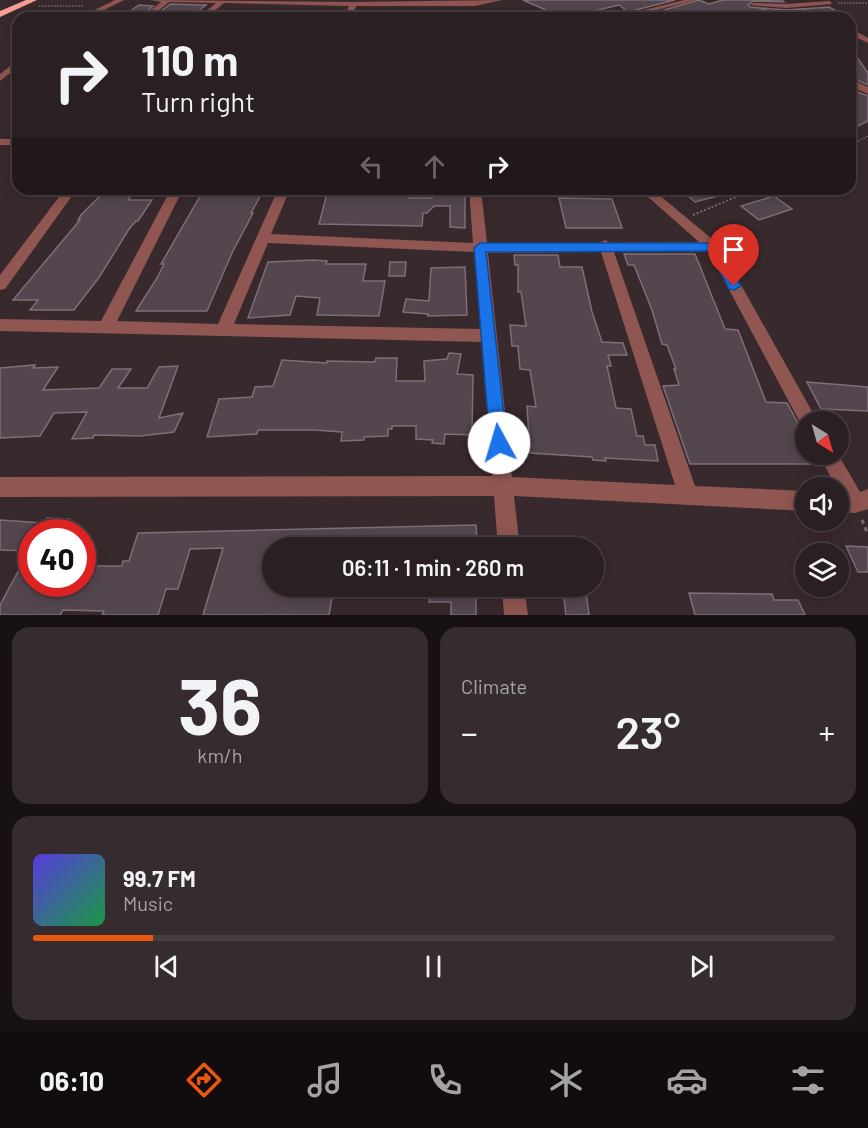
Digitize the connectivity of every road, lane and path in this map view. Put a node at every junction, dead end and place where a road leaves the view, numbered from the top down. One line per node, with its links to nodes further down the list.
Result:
1 (33, 0): 11 (highway)
2 (121, 0): 16 (street)
3 (153, 0): 4 (street)
4 (168, 0): 7 (street); 19 (street)
5 (499, 0): 15 (street)
6 (693, 0): 22 (street)
7 (223, 1): 8 (street); 20 (street)
8 (239, 1): 9 (street)
9 (343, 2): 14 (street)
10 (750, 2): 12 (street); 23 (street)
11 (20, 3): 16 (path); 17 (highway); 24 (highway)
12 (830, 3): 13 (path)
13 (868, 3)
14 (353, 4): 15 (street); 21 (street)
15 (475, 5)
16 (108, 6): 18 (street)
17 (0, 9)
18 (95, 12)
19 (153, 12)
20 (209, 12)
21 (350, 12)
22 (642, 12)
23 (764, 12)
24 (0, 14)
25 (12, 68): 26 (street)
26 (0, 78)
27 (67, 195): 38 (street)
28 (174, 195): 40 (street)
29 (281, 195): 34 (street)
30 (476, 195): 37 (street)
31 (652, 195): 33 (street)
32 (741, 195): 33 (path)
33 (682, 220): 36 (street)
34 (263, 238): 37 (street); 41 (street)
35 (605, 245): 36 (street); 37 (street); 47 (street)
36 (713, 247): 43 (street)
37 (480, 248): 42 (street)
38 (0, 285)
39 (0, 326): 40 (street)
40 (106, 327): 41 (street)
41 (223, 331): 42 (street)
42 (488, 336): 45 (street)
43 (803, 411)
44 (834, 465): 49 (street)
45 (503, 486): 46 (street); 47 (street); 50 (street)
46 (0, 487)
47 (688, 495): 48 (street)
48 (795, 500)
49 (854, 502)
50 (508, 537)
51 (514, 597): 52 (street)
52 (516, 615)

